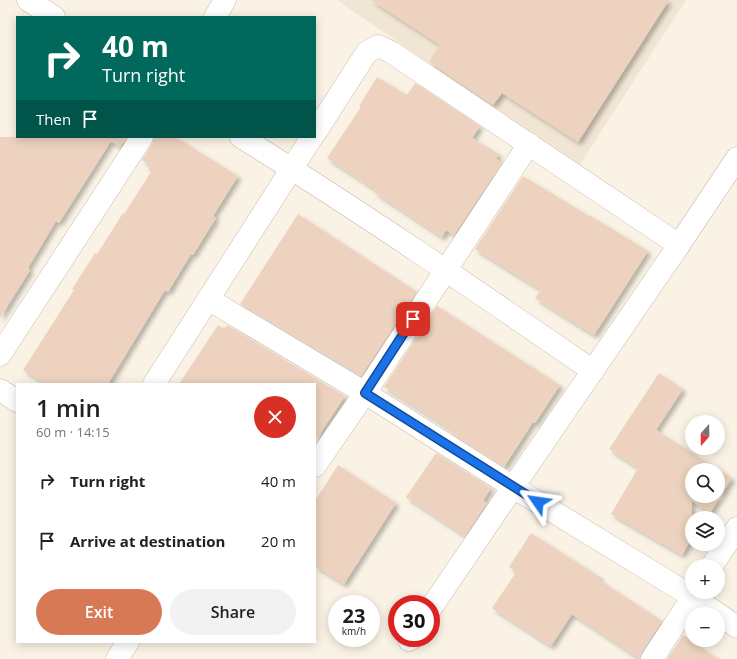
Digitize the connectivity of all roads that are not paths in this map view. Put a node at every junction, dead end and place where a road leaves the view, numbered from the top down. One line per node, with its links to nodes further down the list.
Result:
1 (28, 0): 3 (street)
2 (226, 0): 4 (street)
3 (52, 16)
4 (216, 16)
5 (316, 131): 9 (street)
6 (141, 138): 15 (street)
7 (243, 138): 11 (street)
8 (311, 138): 11 (street)
9 (529, 144): 12 (street); 13 (street)
10 (737, 158): 12 (street)
11 (292, 169): 13 (street); 14 (street)
12 (679, 245): 16 (street)
13 (445, 269): 16 (street); 18 (street)
14 (208, 299): 17 (street); 18 (street)
15 (0, 355)
16 (592, 371): 20 (street)
17 (155, 383)
18 (365, 393): 19 (street); 20 (street)
19 (316, 465)
20 (513, 486): 23 (street); 24 (street)
21 (737, 528): 22 (street)
22 (717, 559)
23 (685, 589)
24 (440, 595)
25 (691, 599): 30 (street)
26 (701, 599): 27 (street)
27 (737, 627)
28 (127, 643): 29 (street)
29 (117, 659)
30 (652, 659)

